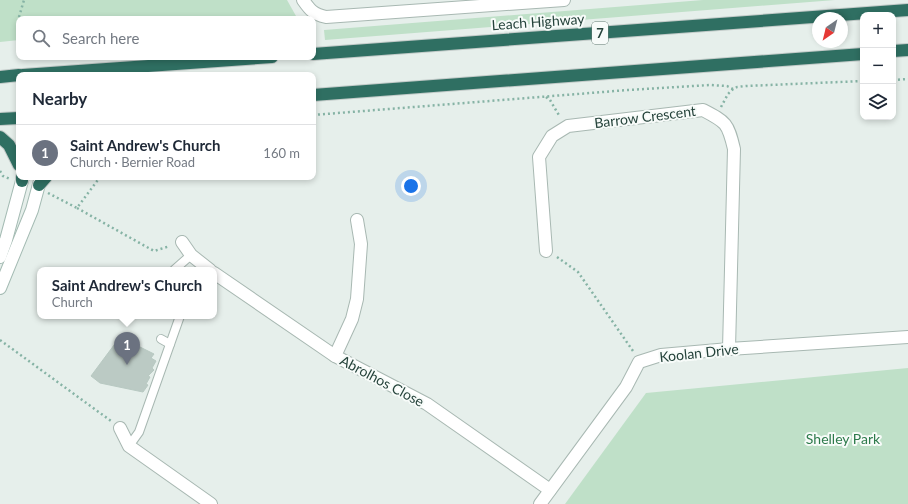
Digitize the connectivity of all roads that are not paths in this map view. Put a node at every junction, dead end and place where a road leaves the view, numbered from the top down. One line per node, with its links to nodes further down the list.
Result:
1 (303, 0): 3 (street)
2 (564, 0): 3 (street)
3 (540, 1)
4 (908, 10): 7 (highway, Leach Highway / 7)
5 (908, 50): 6 (highway)
6 (896, 52)
7 (316, 54)
8 (860, 54): 13 (highway)
9 (232, 60): 10 (highway)
10 (72, 72)
11 (16, 75): 12 (highway)
12 (0, 77)
13 (316, 95)
14 (16, 118): 15 (highway)
15 (0, 119)
16 (0, 137): 17 (highway)
17 (16, 159)
18 (22, 180): 21 (street)
19 (41, 182): 23 (street)
20 (357, 220): 36 (street)
21 (3, 239): 23 (lane); 26 (street)
22 (182, 242): 25 (street)
23 (19, 244): 30 (street)
24 (546, 251): 35 (street, Barrow Crescent)
25 (190, 255): 27 (lane); 28 (street)
26 (0, 257)
27 (177, 267)
28 (206, 267)
29 (217, 275): 36 (street, Abrolhos Close)
30 (0, 288)
31 (179, 319): 34 (lane)
32 (908, 337): 35 (street, Koolan Drive)
33 (161, 339): 34 (lane)
34 (170, 344): 38 (lane)
35 (729, 349): 39 (street, Koolan Drive)
36 (335, 356): 39 (street, Abrolhos Close)
37 (120, 428): 38 (street)
38 (129, 446): 40 (street)
39 (550, 490): 41 (street, Koolan Drive)
40 (211, 504)
41 (540, 504)

